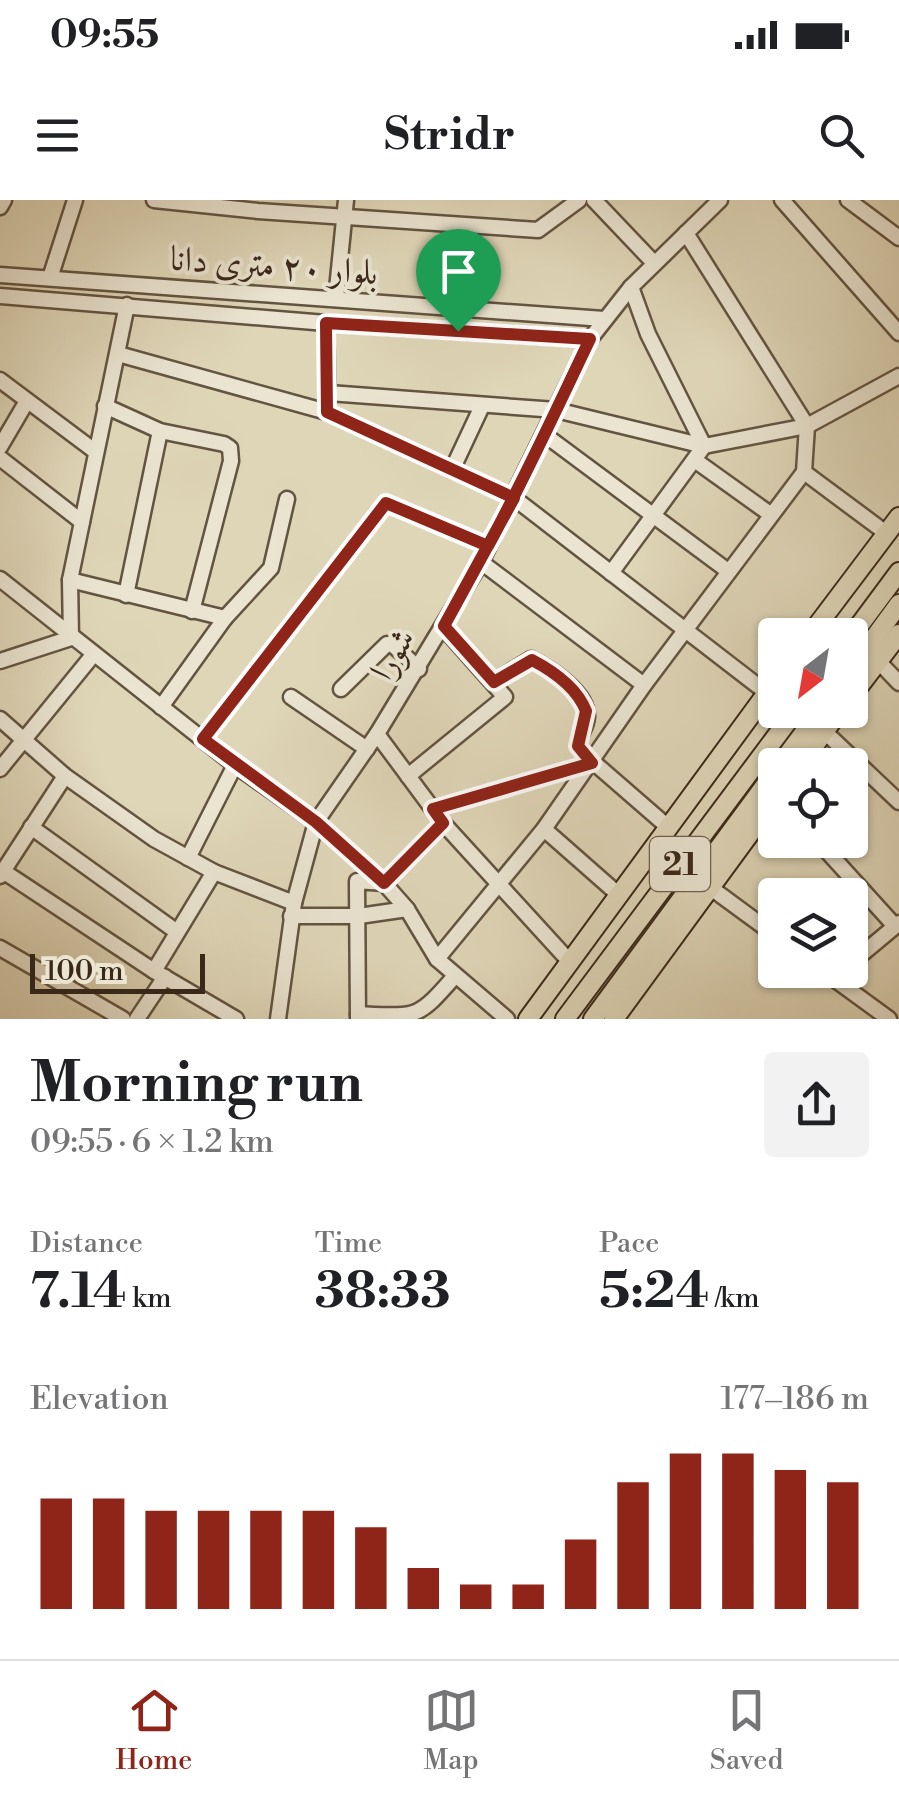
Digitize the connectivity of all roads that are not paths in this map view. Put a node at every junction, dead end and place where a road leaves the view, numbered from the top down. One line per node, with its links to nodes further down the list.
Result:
1 (4, 200): 10 (street)
2 (75, 200): 16 (street)
3 (154, 200): 9 (street)
4 (579, 200): 11 (street)
5 (594, 200): 14 (street)
6 (720, 200): 12 (street, شورا)
7 (782, 200): 23 (street)
8 (848, 200): 13 (street)
9 (259, 206): 11 (street)
10 (0, 207)
11 (346, 208): 19 (street)
12 (686, 233): 14 (street, شورا); 34 (street)
13 (899, 238)
14 (654, 263): 17 (street, شورا)
15 (0, 275): 16 (street, بلوار ۲۰ متری دانا)
16 (50, 278): 19 (street, بلوار ۲۰ متری دانا)
17 (631, 287): 21 (street, شورا); 39 (street)
18 (0, 296): 20 (street, بلوار ۲۰ متری دانا)
19 (336, 299): 21 (street, بلوار ۲۰ متری دانا)
20 (127, 305): 22 (street, بلوار ۲۰ متری دانا); 25 (street)
21 (604, 319): 24 (street, شورا)
22 (326, 323): 24 (street, بلوار ۲۰ متری دانا); 28 (street)
23 (899, 333)
24 (590, 339): 32 (street, شورا)
25 (118, 354): 30 (street); 33 (street)
26 (899, 376): 34 (street)
27 (0, 380): 29 (street)
28 (329, 392): 31 (street); 33 (street)
29 (27, 401): 37 (street); 38 (street)
30 (105, 406): 35 (street); 38 (street)
31 (482, 406): 32 (street); 41 (street)
32 (556, 410): 36 (street, شورا); 39 (street)
33 (327, 412): 41 (street)
34 (806, 426): 39 (street); 42 (street)
35 (160, 431): 57 (street); 59 (street)
36 (546, 435): 43 (street, شورا); 46 (street)
37 (0, 447)
38 (96, 452): 48 (street)
39 (700, 454): 45 (street); 46 (street)
40 (0, 458): 48 (street)
41 (452, 470): 43 (street)
42 (804, 472): 45 (street); 49 (street)
43 (514, 498): 50 (street, شورا); 54 (street)
44 (287, 499): 60 (street)
45 (770, 514): 52 (street)
46 (656, 515): 52 (street); 54 (street)
47 (899, 517): 49 (main road)
48 (82, 522): 56 (street)
49 (886, 533): 61 (main road)
50 (488, 546): 51 (street, شورا); 86 (street)
51 (481, 562): 63 (street, شورا); 76 (street)
52 (728, 571): 64 (street)
53 (899, 572): 62 (main road)
54 (611, 573): 64 (street)
55 (0, 578): 66 (street)
56 (70, 580): 57 (street); 66 (street)
57 (126, 595): 59 (street)
58 (899, 604): 67 (main road)
59 (192, 611): 60 (street)
60 (225, 618): 80 (street)
61 (823, 618)
62 (865, 618)
63 (444, 626): 71 (street, شورا); 74 (street)
64 (686, 631): 73 (street); 76 (street)
65 (899, 634): 70 (main road)
66 (72, 638): 68 (street); 69 (street)
67 (868, 646)
68 (93, 655): 80 (street); 87 (street)
69 (0, 661)
70 (878, 661): 72 (main road); 75 (street)
71 (419, 669): 77 (street); 85 (street, شورا)
72 (868, 674)
73 (758, 679)
74 (494, 682): 90 (street); 94 (street)
75 (899, 683)
76 (644, 685): 90 (street)
77 (342, 689)
78 (291, 697): 89 (street)
79 (758, 706): 102 (main road)
80 (161, 708): 86 (street)
81 (0, 719): 87 (street)
82 (783, 728): 132 (main road, 21)
83 (826, 728): 84 (main road)
84 (824, 731): 88 (main road); 96 (street)
85 (378, 734): 89 (street, شورا); 94 (street)
86 (203, 739): 91 (street)
87 (24, 740): 92 (street); 93 (street)
88 (812, 748)
89 (367, 749): 98 (street, شورا)
90 (592, 763): 97 (street); 102 (street); 103 (street)
91 (235, 765): 98 (street); 104 (street)
92 (0, 768)
93 (65, 776): 101 (street); 104 (street)
94 (408, 776): 97 (street)
95 (758, 795): 133 (main road, 21)
96 (899, 802)
97 (433, 809): 99 (street)
98 (316, 822): 108 (street); 112 (street, شورا)
99 (443, 823): 108 (street); 109 (street)
100 (758, 823): 110 (main road)
101 (31, 826): 107 (street); 117 (street)
102 (668, 827): 111 (main road)
103 (544, 829): 109 (street); 111 (street)
104 (188, 858): 106 (street)
105 (835, 858): 116 (street)
106 (214, 872): 112 (street); 117 (street)
107 (1, 874): 122 (street)
108 (384, 883): 113 (street); 114 (street)
109 (501, 883): 120 (street); 121 (street)
110 (711, 888): 115 (street); 134 (main road)
111 (620, 895): 121 (main road)
112 (292, 910): 114 (street); 129 (street, شورا)
113 (407, 910): 114 (street); 120 (street)
114 (358, 916): 125 (street)
115 (758, 923)
116 (896, 924): 119 (street)
117 (176, 932): 122 (street)
118 (0, 948): 126 (street)
119 (868, 948)
120 (437, 958): 123 (street)
121 (570, 962): 131 (main road)
122 (160, 974): 127 (street); 128 (street)
123 (454, 976): 125 (street); 130 (street)
124 (852, 988): 135 (street)
125 (358, 1016)
126 (122, 1019)
127 (137, 1019)
128 (236, 1019)
129 (278, 1019)
130 (508, 1019)
131 (528, 1019)
132 (565, 1019)
133 (592, 1019)
134 (614, 1019)
135 (889, 1019)

